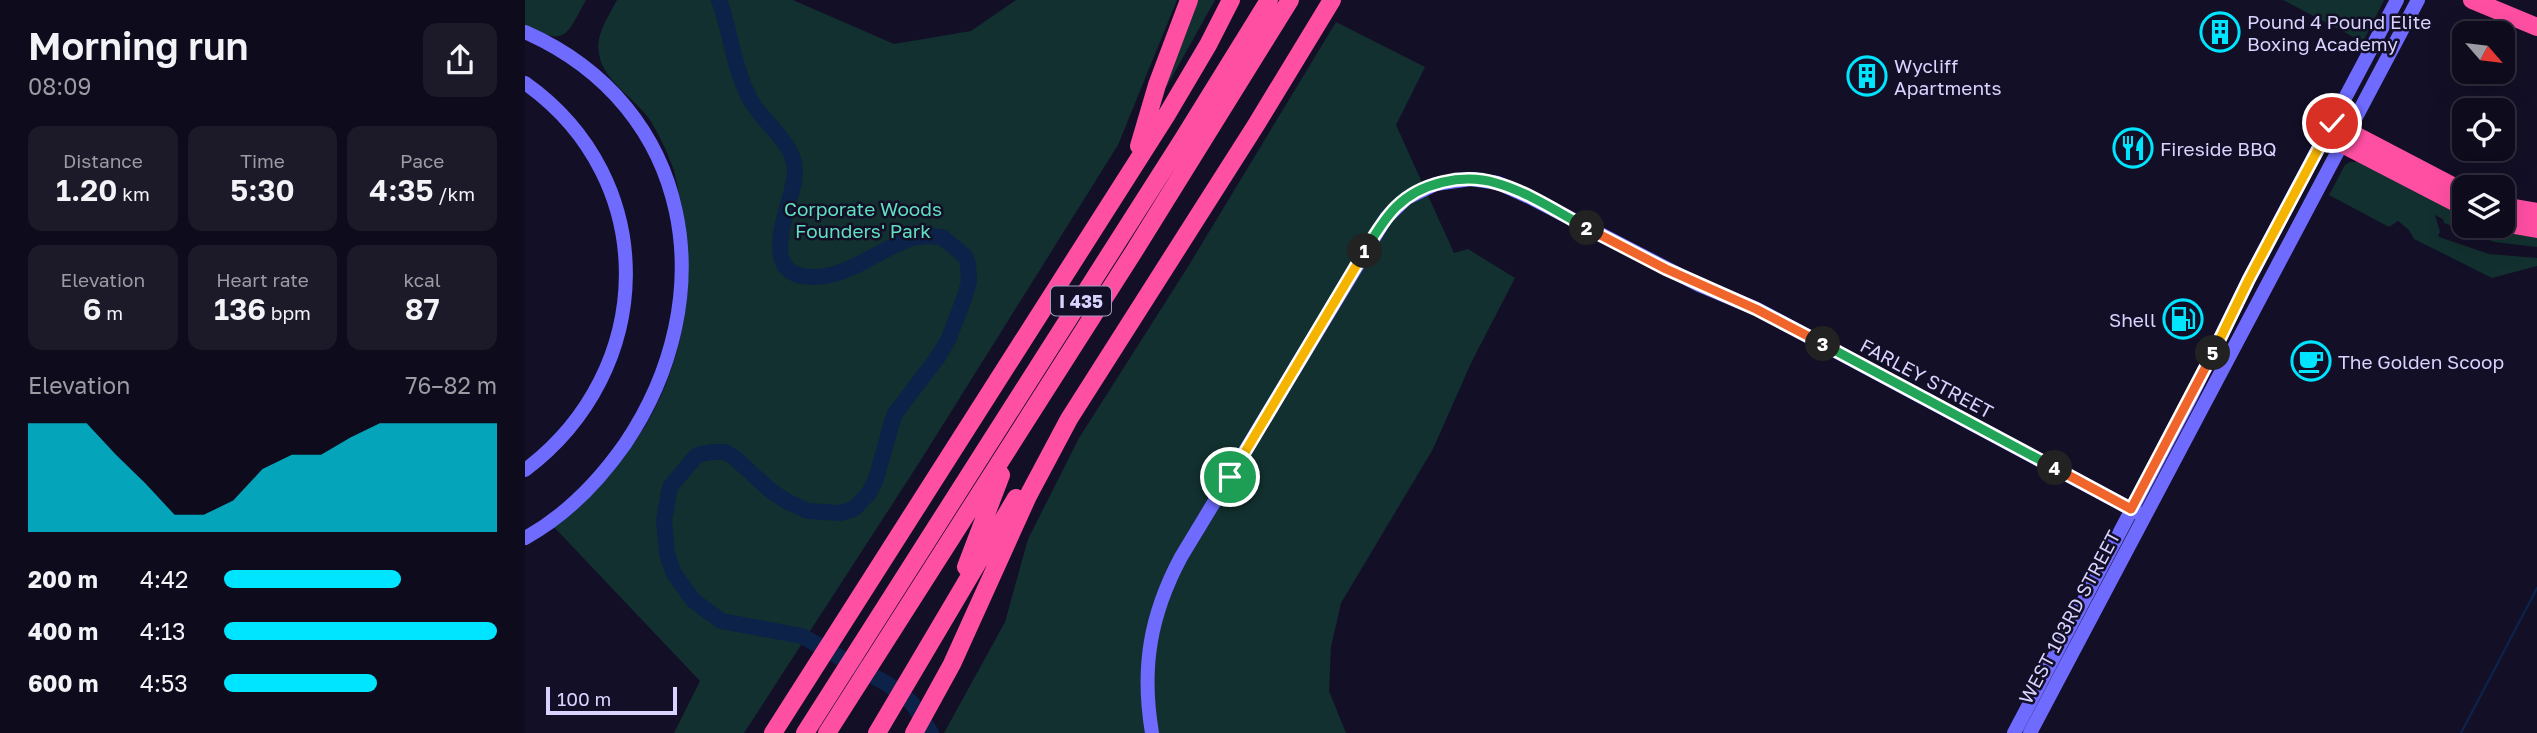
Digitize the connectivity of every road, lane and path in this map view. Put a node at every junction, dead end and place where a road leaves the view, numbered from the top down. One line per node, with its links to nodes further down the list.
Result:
1 (1189, 0): 13 (highway)
2 (1231, 0): 13 (highway)
3 (1269, 0): 25 (highway, I 435)
4 (1290, 0): 21 (highway, I 435)
5 (1332, 0): 20 (highway)
6 (2397, 0): 12 (street, WEST 103RD STREET)
7 (2419, 0): 12 (street, WEST 103RD STREET)
8 (2472, 0): 9 (highway)
9 (2537, 27)
10 (525, 32): 24 (street)
11 (525, 83): 22 (street)
12 (2337, 133): 14 (highway); 15 (highway); 23 (street, WEST 103RD STREET); 23 (street, WEST 103RD STREET)
13 (1133, 168): 27 (highway)
14 (2452, 186)
15 (2452, 200)
16 (2515, 208): 17 (highway)
17 (2537, 212)
18 (2515, 225): 19 (highway)
19 (2537, 229)
20 (1069, 419): 26 (highway); 31 (highway)
21 (1015, 439): 25 (highway, I 435); 26 (highway)
22 (525, 470)
23 (2138, 512): 32 (street, FARLEY STREET); 33 (street, WEST 103RD STREET); 34 (street, WEST 103RD STREET)
24 (525, 538)
25 (899, 604): 28 (highway, I 435); 29 (highway, I 435)
26 (938, 630): 30 (highway)
27 (773, 733)
28 (805, 733)
29 (827, 733)
30 (877, 733)
31 (914, 733)
32 (1152, 733)
33 (2014, 733)
34 (2030, 733)

